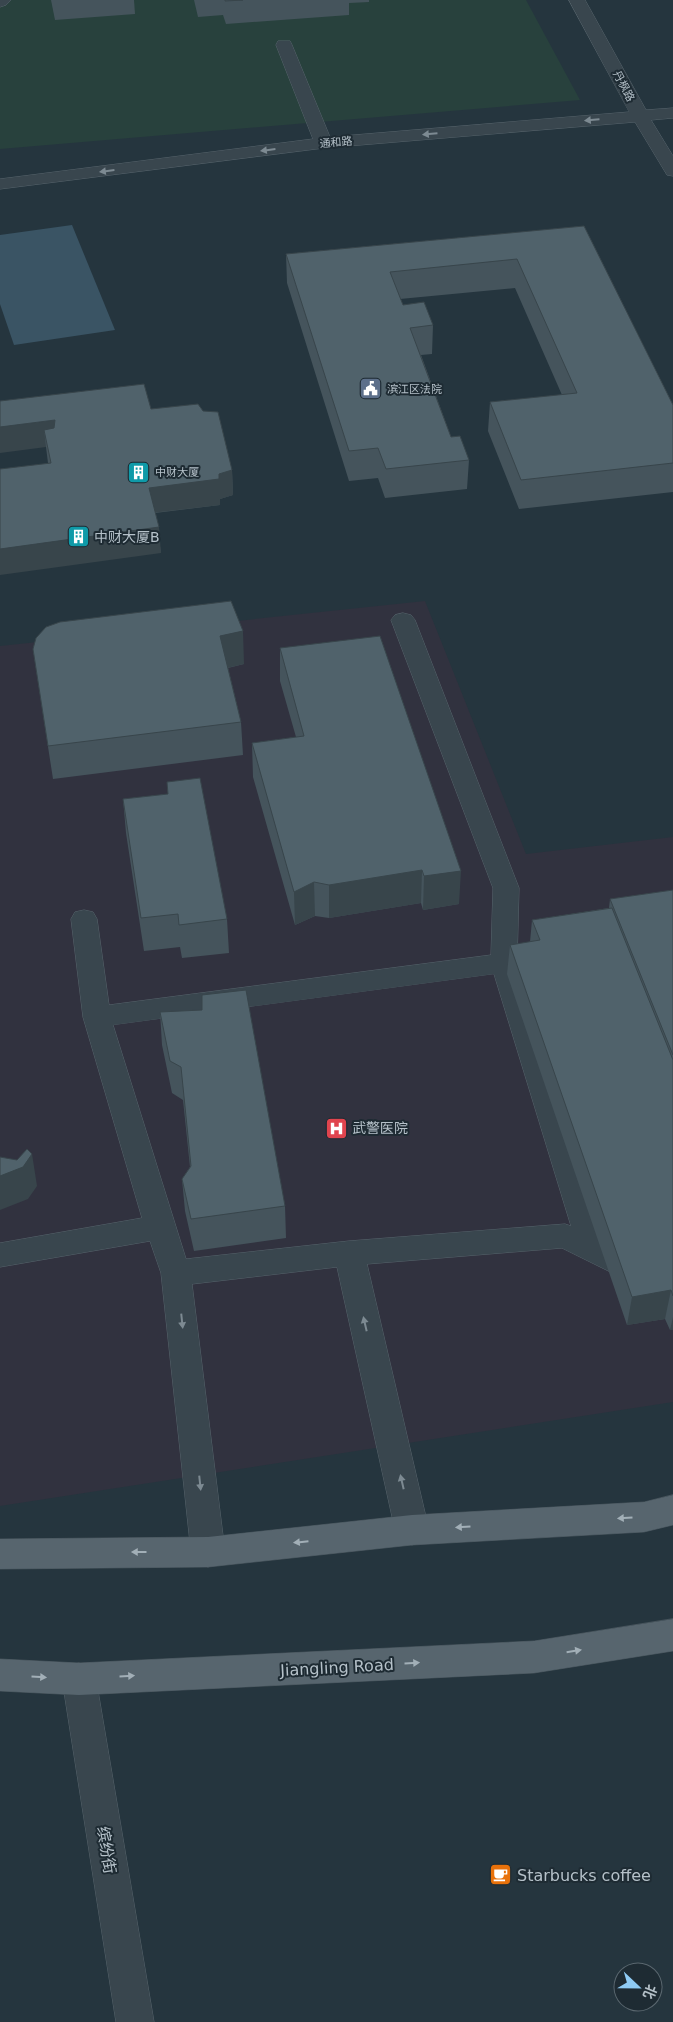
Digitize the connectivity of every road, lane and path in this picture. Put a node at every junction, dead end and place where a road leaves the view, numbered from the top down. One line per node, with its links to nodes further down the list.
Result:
1 (577, 0): 4 (street, 丹枫路)
2 (284, 45): 5 (street)
3 (673, 113): 4 (street, 通和路)
4 (640, 116): 5 (street, 通和路, one-way to 5); 6 (street, 丹枫路)
5 (324, 143): 7 (street, 通和路, one-way to 7)
6 (673, 171)
7 (0, 184)
8 (403, 620): 10 (street)
9 (84, 919): 11 (street)
10 (504, 963): 11 (street); 13 (street)
11 (97, 1017): 12 (street)
12 (160, 1227): 15 (street); 16 (street)
13 (593, 1250): 14 (street); 17 (street)
14 (349, 1253): 16 (street); 19 (street, one-way to 14)
15 (0, 1255)
16 (176, 1273): 20 (street, one-way to 20)
17 (673, 1290)
18 (673, 1510): 19 (main road, one-way to 19)
19 (412, 1530): 20 (main road, one-way to 20)
20 (208, 1552): 21 (main road, one-way to 21)
21 (0, 1554)
22 (673, 1635): 24 (main road, Jiangling Road, one-way to 22)
23 (0, 1675): 24 (main road, Jiangling Road, one-way to 24)
24 (78, 1679): 25 (street, 缤纷街)
25 (134, 2022)

